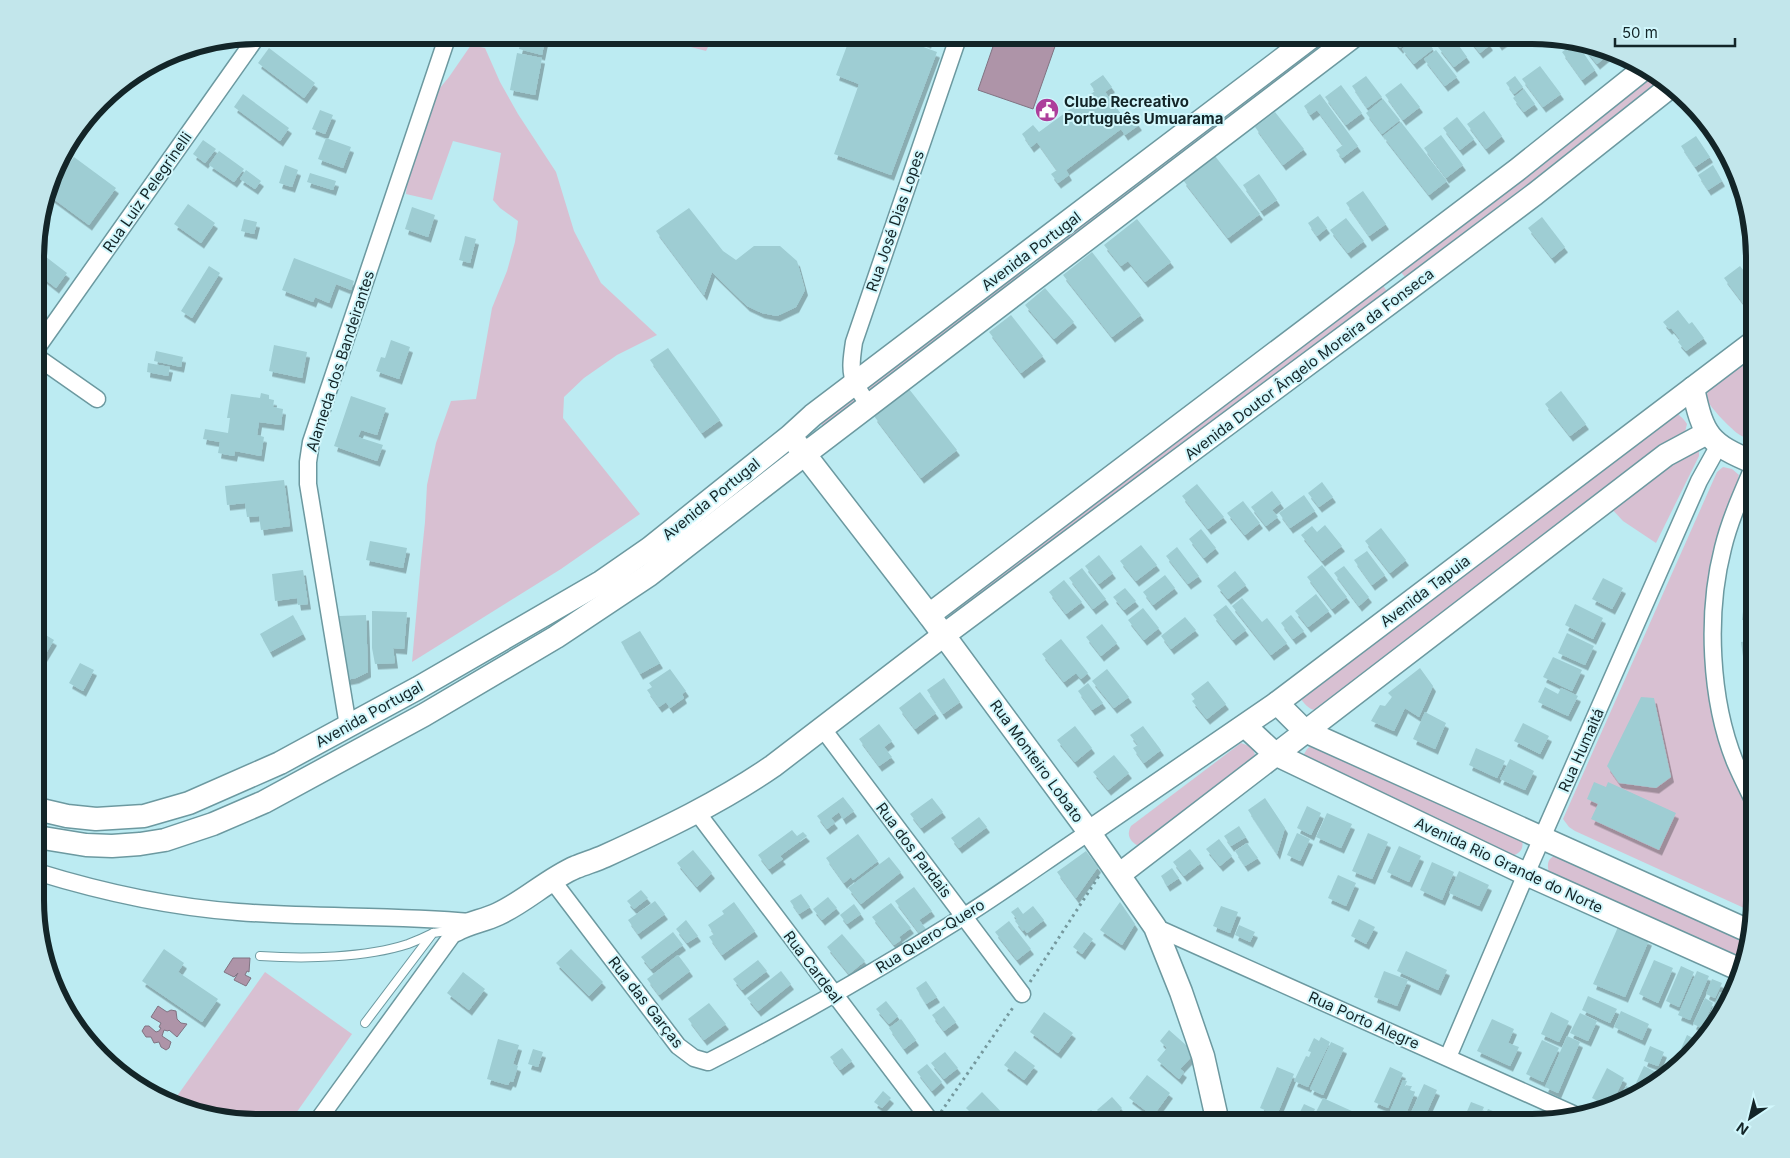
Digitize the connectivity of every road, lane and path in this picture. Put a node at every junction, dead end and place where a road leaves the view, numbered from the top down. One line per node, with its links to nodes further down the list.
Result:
1 (252, 44): 14 (street, Rua Luiz Pelegrinelli)
2 (445, 44): 29 (street, Alameda dos Bandeirantes)
3 (956, 44): 17 (street, Rua José Dias Lopes)
4 (1302, 44): 8 (main road, Avenida Portugal)
5 (1343, 44): 9 (main road, Avenida Portugal)
6 (1640, 72): 11 (main road, Avenida Doutor Ângelo Moreira da Fonseca)
7 (1666, 91): 13 (main road, Avenida Doutor Ângelo Moreira da Fonseca)
8 (1207, 117): 9 (main road); 10 (main road, Avenida Portugal)
9 (1222, 137): 12 (main road, Avenida Portugal)
10 (1024, 256): 12 (main road); 17 (main road, Avenida Portugal)
11 (1384, 270): 13 (main road); 26 (main road, Avenida Doutor Ângelo Moreira da Fonseca)
12 (1038, 276): 20 (main road, Avenida Portugal)
13 (1402, 294): 27 (main road, Avenida Doutor Ângelo Moreira da Fonseca)
14 (44, 338)
15 (1746, 347): 18 (main road, Avenida Tapuia)
16 (44, 362): 19 (street)
17 (854, 384): 20 (street, Rua José Dias Lopes); 21 (main road, Avenida Portugal)
18 (1693, 388): 22 (main road); 28 (main road, Avenida Tapuia)
19 (97, 400)
20 (869, 406): 23 (main road, Avenida Portugal)
21 (790, 436): 23 (main road, Rua Monteiro Lobato); 29 (main road, Avenida Portugal)
22 (1713, 439): 24 (main road); 32 (main road); 38 (street, Rua Humaitá)
23 (804, 454): 26 (main road, Rua Monteiro Lobato); 39 (main road, Avenida Portugal)
24 (1746, 460)
25 (1746, 485): 34 (street)
26 (929, 615): 27 (main road, Rua Monteiro Lobato)
27 (944, 635): 31 (main road, Avenida Doutor Ângelo Moreira da Fonseca); 37 (main road, Rua Monteiro Lobato)
28 (1277, 703): 30 (main road, Avenida Tapuia); 32 (main road)
29 (348, 726): 35 (main road, Avenida Portugal)
30 (1246, 726): 33 (main road, Avenida Rio Grande do Norte); 37 (main road, Avenida Tapuia)
31 (823, 729): 36 (main road, Avenida Doutor Ângelo Moreira da Fonseca); 44 (street, Rua dos Pardais)
32 (1305, 731): 33 (main road); 38 (main road)
33 (1276, 754): 41 (main road); 42 (main road, Avenida Rio Grande do Norte)
34 (1746, 786)
35 (44, 811)
36 (696, 811): 43 (main road, Avenida Doutor Ângelo Moreira da Fonseca); 52 (street, Rua Cardeal)
37 (1089, 832): 41 (main road, Rua Monteiro Lobato); 44 (street, Rua Quero-Quero)
38 (1542, 837): 42 (street, Rua Humaitá); 47 (main road)
39 (44, 839)
40 (44, 874): 45 (street)
41 (1120, 874): 46 (main road, Rua Monteiro Lobato)
42 (1526, 874): 50 (main road, Avenida Rio Grande do Norte); 55 (street, Rua Humaitá)
43 (552, 880): 45 (main road, Avenida Doutor Ângelo Moreira da Fonseca); 54 (street, Rua das Garças)
44 (964, 917): 51 (street, Rua dos Pardais); 52 (street, Rua Quero-Quero)
45 (463, 926): 48 (lane); 57 (street)
46 (1155, 927): 55 (street, Rua Porto Alegre); 59 (main road, Rua Monteiro Lobato)
47 (1744, 929)
48 (433, 933): 49 (lane); 53 (lane)
49 (260, 956)
50 (1735, 968)
51 (1022, 994)
52 (834, 995): 54 (street, Rua Quero-Quero); 58 (street, Rua Cardeal)
53 (365, 1024)
54 (766, 1033)
55 (1448, 1057): 56 (street, Rua Porto Alegre)
56 (1567, 1111)
57 (323, 1114)
58 (925, 1114)
59 (1216, 1114)

